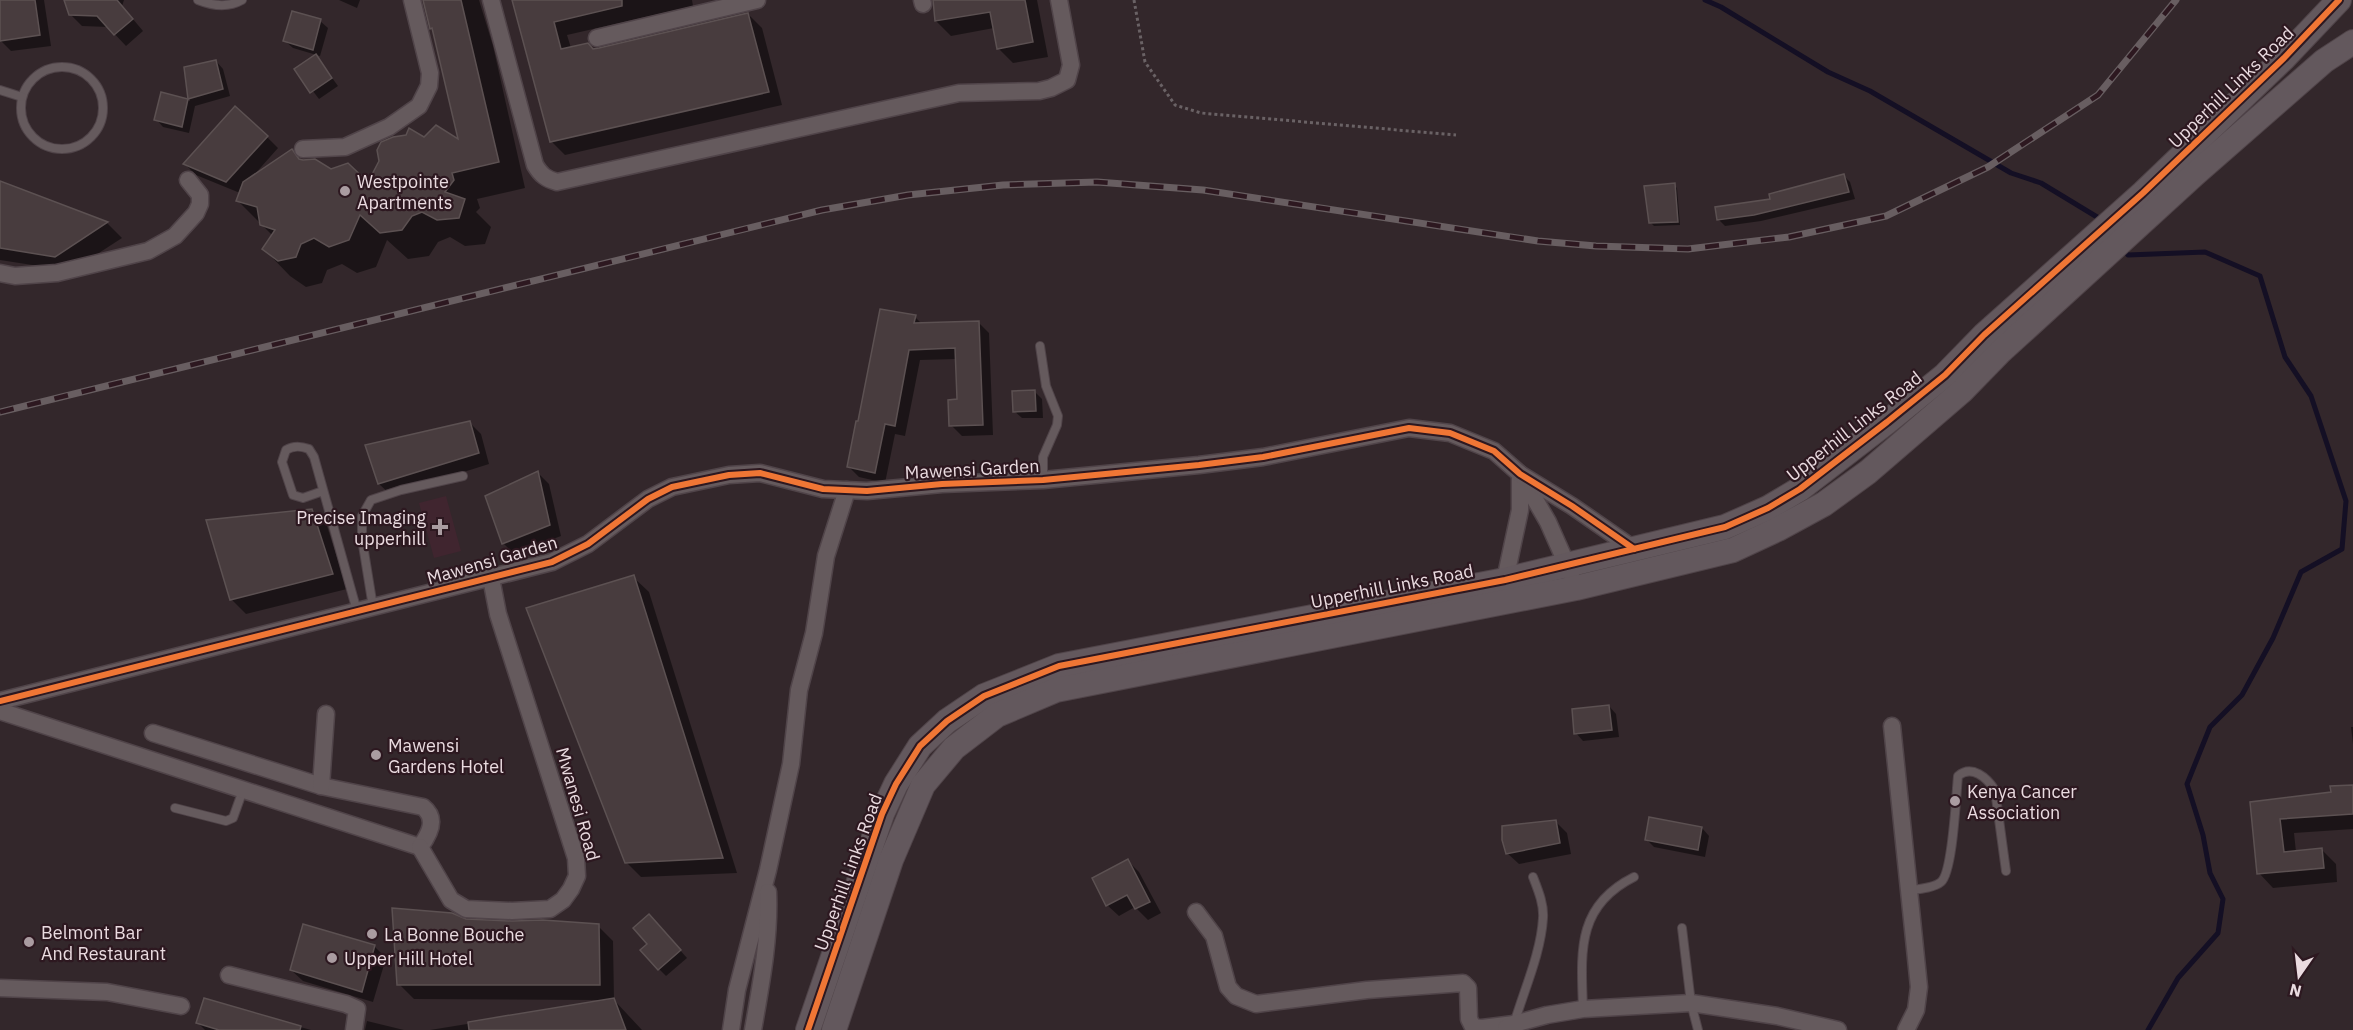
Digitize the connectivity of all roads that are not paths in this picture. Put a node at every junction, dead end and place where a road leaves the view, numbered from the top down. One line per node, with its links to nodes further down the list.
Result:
1 (198, 0): 2 (lane)
2 (242, 0)
3 (412, 0): 12 (street)
4 (491, 0): 6 (street)
5 (757, 0): 8 (street)
6 (1059, 0)
7 (2339, 0): 14 (street, Upperhill Links Road)
8 (597, 38)
9 (2353, 42): 14 (street, Upperhill Links Road)
10 (0, 90): 11 (lane)
11 (22, 97): 11 (lane)
12 (303, 149)
13 (188, 180): 16 (street)
14 (2150, 201): 15 (street)
15 (2101, 246): 23 (street, Upperhill Links Road); 26 (street, Upperhill Links Road)
16 (0, 273)
17 (1040, 346): 20 (lane)
18 (1520, 474): 20 (street, Mawensi Garden); 23 (street); 24 (street); 27 (street)
19 (463, 476): 28 (lane)
20 (1043, 480): 21 (street, Mawensi Garden)
21 (847, 490): 25 (street, Mawensi Garden); 38 (street)
22 (323, 491): 22 (lane); 28 (lane)
23 (1634, 549): 24 (street, Upperhill Links Road)
24 (1568, 563): 26 (street); 27 (street, Upperhill Links Road)
25 (491, 578): 28 (street, Mawensi Garden); 37 (street, Mwanesi Road)
26 (1575, 588): 27 (street, Upperhill Links Road)
27 (1506, 591): 54 (street, Upperhill Links Road); 55 (street, Upperhill Links Road)
28 (365, 609): 29 (street, Mawensi Garden)
29 (0, 701)
30 (0, 711): 35 (street)
31 (326, 714): 34 (street)
32 (1892, 726): 42 (street)
33 (153, 733): 34 (street)
34 (321, 786): 37 (street)
35 (243, 790): 36 (lane); 37 (street)
36 (175, 808)
37 (420, 848)
38 (768, 870): 52 (street); 53 (street)
39 (2006, 871): 42 (lane)
40 (1533, 877): 50 (lane)
41 (1634, 878): 49 (lane)
42 (1910, 890): 58 (street)
43 (1196, 912): 50 (street)
44 (1682, 928): 47 (lane)
45 (229, 975): 51 (street)
46 (0, 988): 48 (street)
47 (1690, 1003): 49 (street); 56 (lane); 57 (street)
48 (181, 1006)
49 (1582, 1009): 50 (street)
50 (1508, 1027)
51 (354, 1030)
52 (731, 1030)
53 (753, 1030)
54 (808, 1030)
55 (834, 1030)
56 (1698, 1030)
57 (1838, 1030)
58 (1906, 1030)

